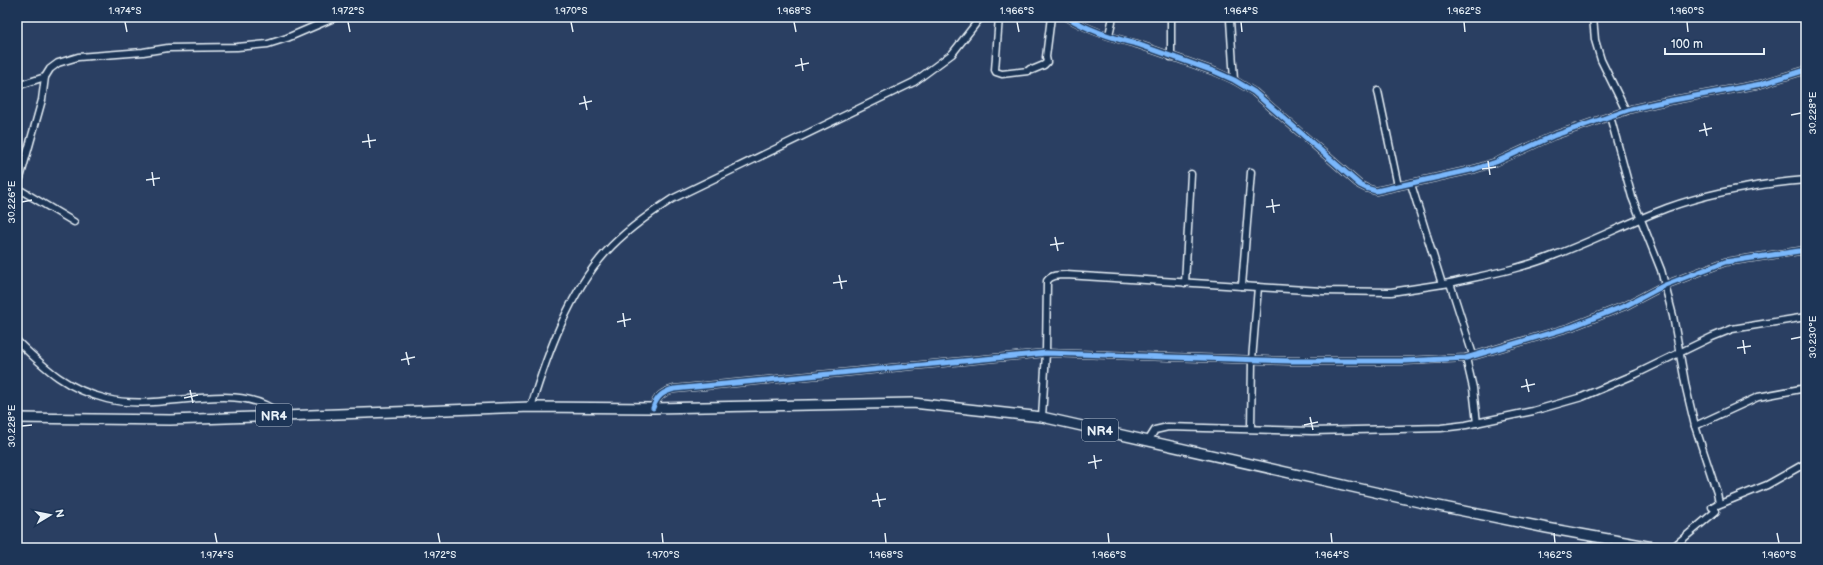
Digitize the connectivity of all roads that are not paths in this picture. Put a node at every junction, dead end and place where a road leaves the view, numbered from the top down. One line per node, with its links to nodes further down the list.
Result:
1 (336, 17): 13 (street)
2 (981, 17): 42 (street)
3 (999, 17): 4 (street)
4 (1051, 17)
5 (1067, 17): 10 (street)
6 (1113, 17): 10 (street)
7 (1171, 17): 11 (street)
8 (1232, 17): 14 (street)
9 (1593, 17): 17 (street)
10 (1109, 36): 11 (street)
11 (1171, 57): 14 (street)
12 (1806, 70): 17 (street)
13 (45, 77): 15 (street); 24 (street)
14 (1234, 80): 23 (street)
15 (17, 86)
16 (1378, 91): 23 (street)
17 (1626, 111): 18 (street)
18 (1610, 116): 22 (street); 25 (street)
19 (1251, 172): 32 (street)
20 (1191, 174): 28 (street)
21 (1806, 180): 25 (street)
22 (1411, 184): 23 (street); 30 (street)
23 (1398, 186)
24 (17, 188): 26 (street)
25 (1640, 219): 29 (street); 31 (street)
26 (74, 222)
27 (1806, 250): 31 (street)
28 (1185, 283): 32 (street); 36 (street)
29 (1450, 283): 30 (street); 38 (street)
30 (1442, 284): 33 (street)
31 (1665, 285): 37 (street); 38 (street)
32 (1242, 286): 33 (street)
33 (1258, 287): 40 (street)
34 (1806, 317): 37 (street)
35 (17, 341): 44 (street)
36 (1046, 353): 40 (street); 43 (street); 45 (street)
37 (1680, 353): 47 (street); 48 (street)
38 (1473, 355): 39 (street)
39 (1466, 358): 40 (street); 47 (street)
40 (1252, 360): 49 (street)
41 (1806, 388): 48 (street)
42 (531, 407): 43 (highway, NR4); 44 (highway, NR4)
43 (653, 408): 45 (highway, NR4)
44 (281, 415): 46 (highway, NR4)
45 (1042, 417): 50 (highway, NR4)
46 (17, 418)
47 (1477, 423): 49 (street)
48 (1695, 426): 52 (street)
49 (1251, 428): 50 (street)
50 (1148, 441): 53 (highway, NR4)
51 (1806, 463): 52 (street)
52 (1712, 507): 54 (street)
53 (1658, 548)
54 (1672, 548)

